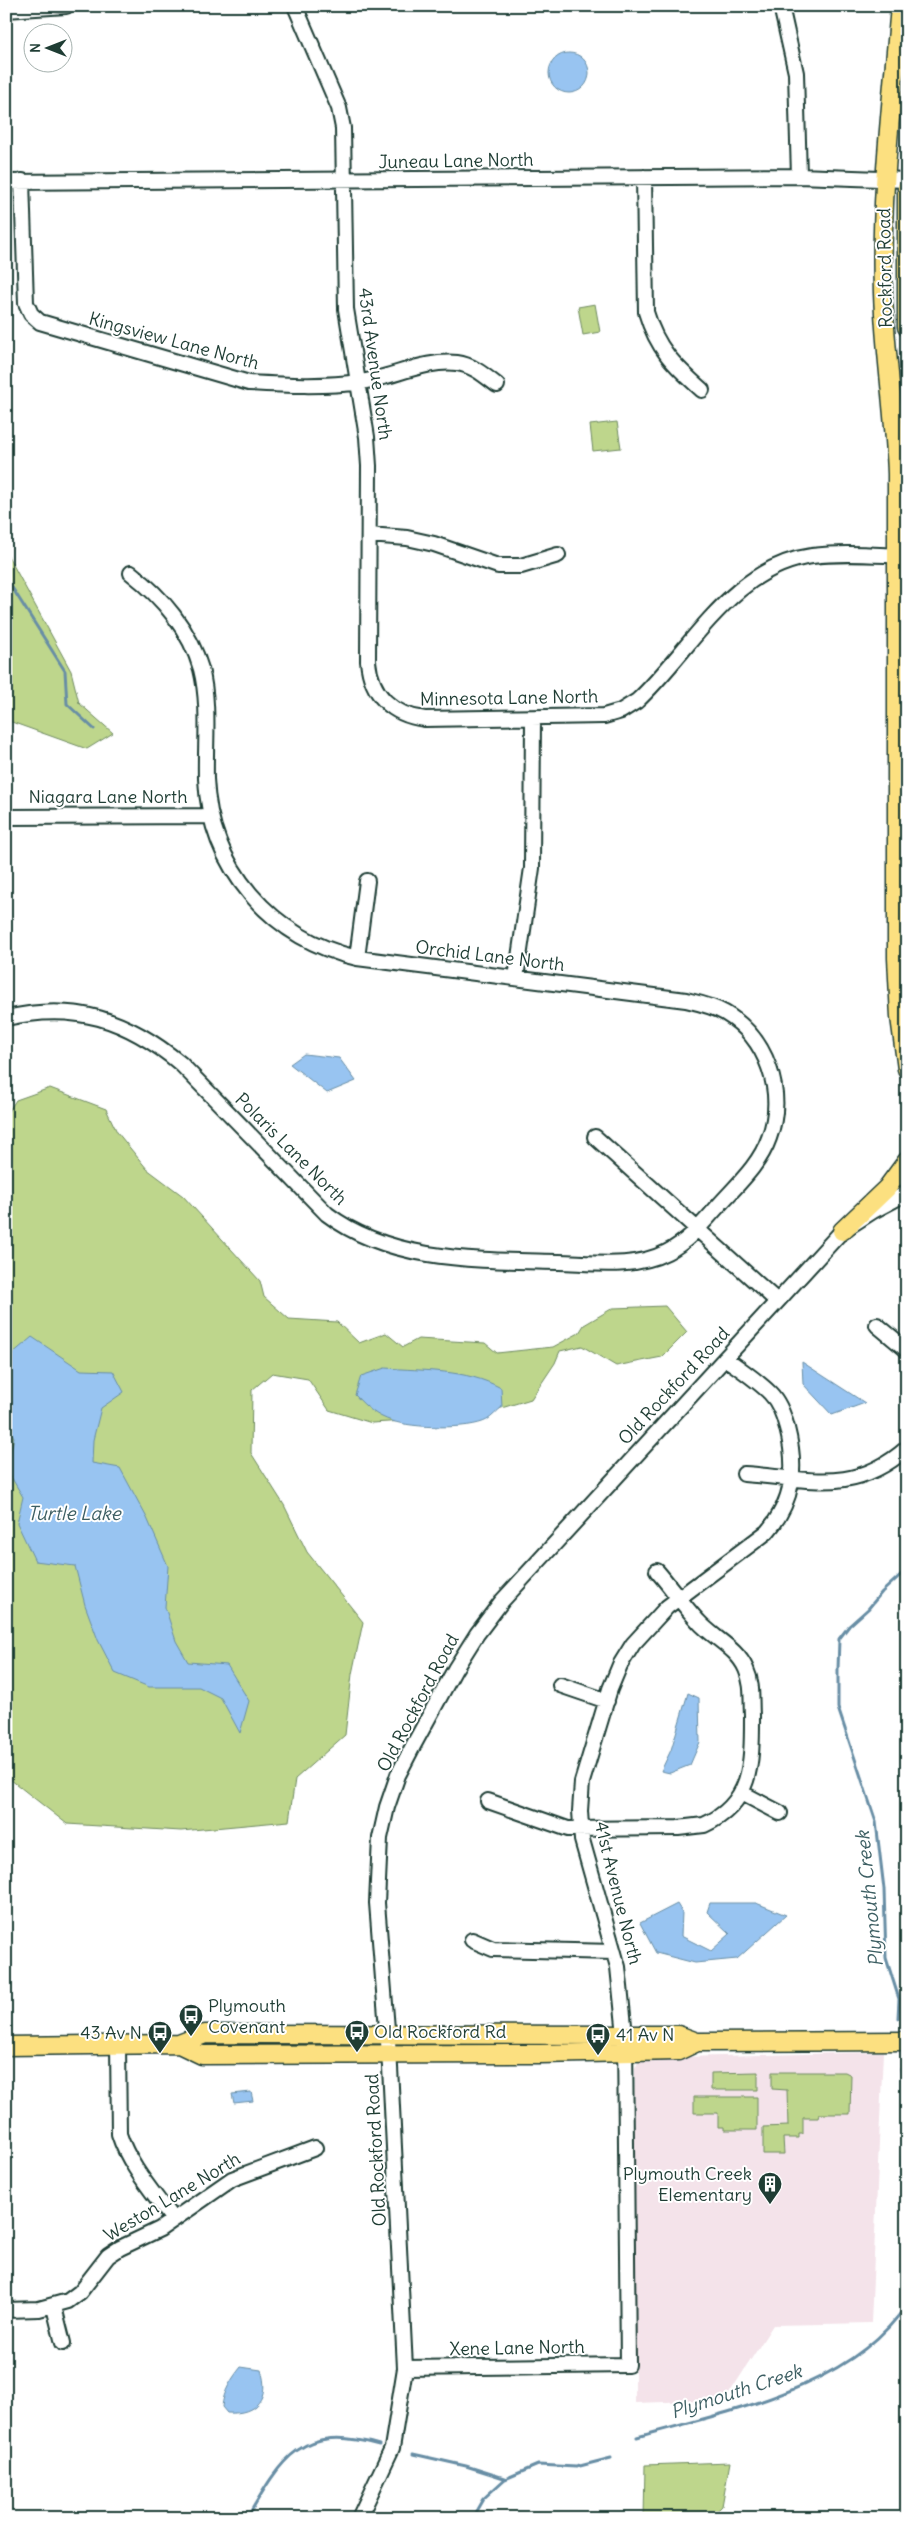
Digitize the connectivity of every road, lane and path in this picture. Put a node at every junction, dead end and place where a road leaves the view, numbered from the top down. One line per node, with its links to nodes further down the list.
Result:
1 (66, 6): 5 (street)
2 (295, 6): 10 (street, 43rd Avenue North)
3 (781, 6): 6 (street)
4 (900, 6): 8 (main road, Rockford Road)
5 (14, 8)
6 (799, 176): 7 (street, Juneau Lane North); 8 (street, Juneau Lane North)
7 (644, 177): 10 (street, Juneau Lane North); 17 (street)
8 (885, 180): 9 (street, Juneau Lane North); 20 (main road, Rockford Road)
9 (907, 180)
10 (345, 181): 12 (street, Juneau Lane North); 15 (street, 43rd Avenue North)
11 (6, 182): 12 (street, Juneau Lane North)
12 (22, 182): 15 (street, Kingsview Lane North)
13 (907, 187): 14 (main road, Rockford Road)
14 (907, 326)
15 (358, 383): 16 (street, Kingsview Lane North); 18 (street, 43rd Avenue North)
16 (497, 384)
17 (702, 390)
18 (369, 535): 19 (street); 22 (street, 43rd Avenue North)
19 (558, 556)
20 (902, 556): 23 (street, Minnesota Lane North); 30 (main road, Rockford Road)
21 (131, 573): 24 (street, Orchid Lane North)
22 (385, 702): 23 (street, Minnesota Lane North)
23 (533, 719): 28 (street)
24 (210, 816): 25 (street, Niagara Lane North); 27 (street, Orchid Lane North)
25 (6, 817)
26 (367, 881): 27 (street)
27 (358, 958): 28 (street, Orchid Lane North)
28 (516, 978): 34 (street, Orchid Lane North)
29 (6, 1018): 34 (street, Polaris Lane North)
30 (907, 1069)
31 (595, 1137): 34 (street)
32 (907, 1160): 35 (main road)
33 (907, 1193): 35 (street, Old Rockford Road)
34 (697, 1230): 36 (street)
35 (842, 1231): 36 (street, Old Rockford Road)
36 (777, 1301): 39 (street, Old Rockford Road)
37 (876, 1325): 38 (street)
38 (907, 1350)
39 (725, 1358): 42 (street, 41st Avenue North); 53 (street, Old Rockford Road)
40 (907, 1448): 42 (street)
41 (744, 1474): 42 (street)
42 (793, 1477): 44 (street, 41st Avenue North)
43 (657, 1571): 44 (street)
44 (680, 1597): 46 (street, 41st Avenue North); 47 (street)
45 (560, 1686): 46 (street)
46 (607, 1701): 50 (street, 41st Avenue North)
47 (742, 1793): 49 (street); 50 (street)
48 (488, 1801): 50 (street)
49 (780, 1813)
50 (581, 1830): 52 (street, 41st Avenue North)
51 (472, 1940): 52 (street)
52 (614, 1952): 55 (street, 41st Avenue North)
53 (388, 2033): 55 (main road); 56 (main road); 59 (street, Old Rockford Road)
54 (907, 2041): 55 (main road)
55 (626, 2043): 59 (main road); 65 (street, 41st Avenue North)
56 (179, 2044): 57 (main road); 59 (main road)
57 (118, 2045): 58 (main road); 61 (street)
58 (6, 2046)
59 (389, 2054): 66 (street, Old Rockford Road)
60 (315, 2148): 61 (street, Weston Lane North)
61 (173, 2220): 62 (street, Weston Lane North)
62 (54, 2307): 63 (street, Weston Lane North); 64 (street)
63 (6, 2310)
64 (63, 2343)
65 (628, 2365): 66 (street, Xene Lane North)
66 (405, 2368): 67 (street, Old Rockford Road)
67 (359, 2518)

